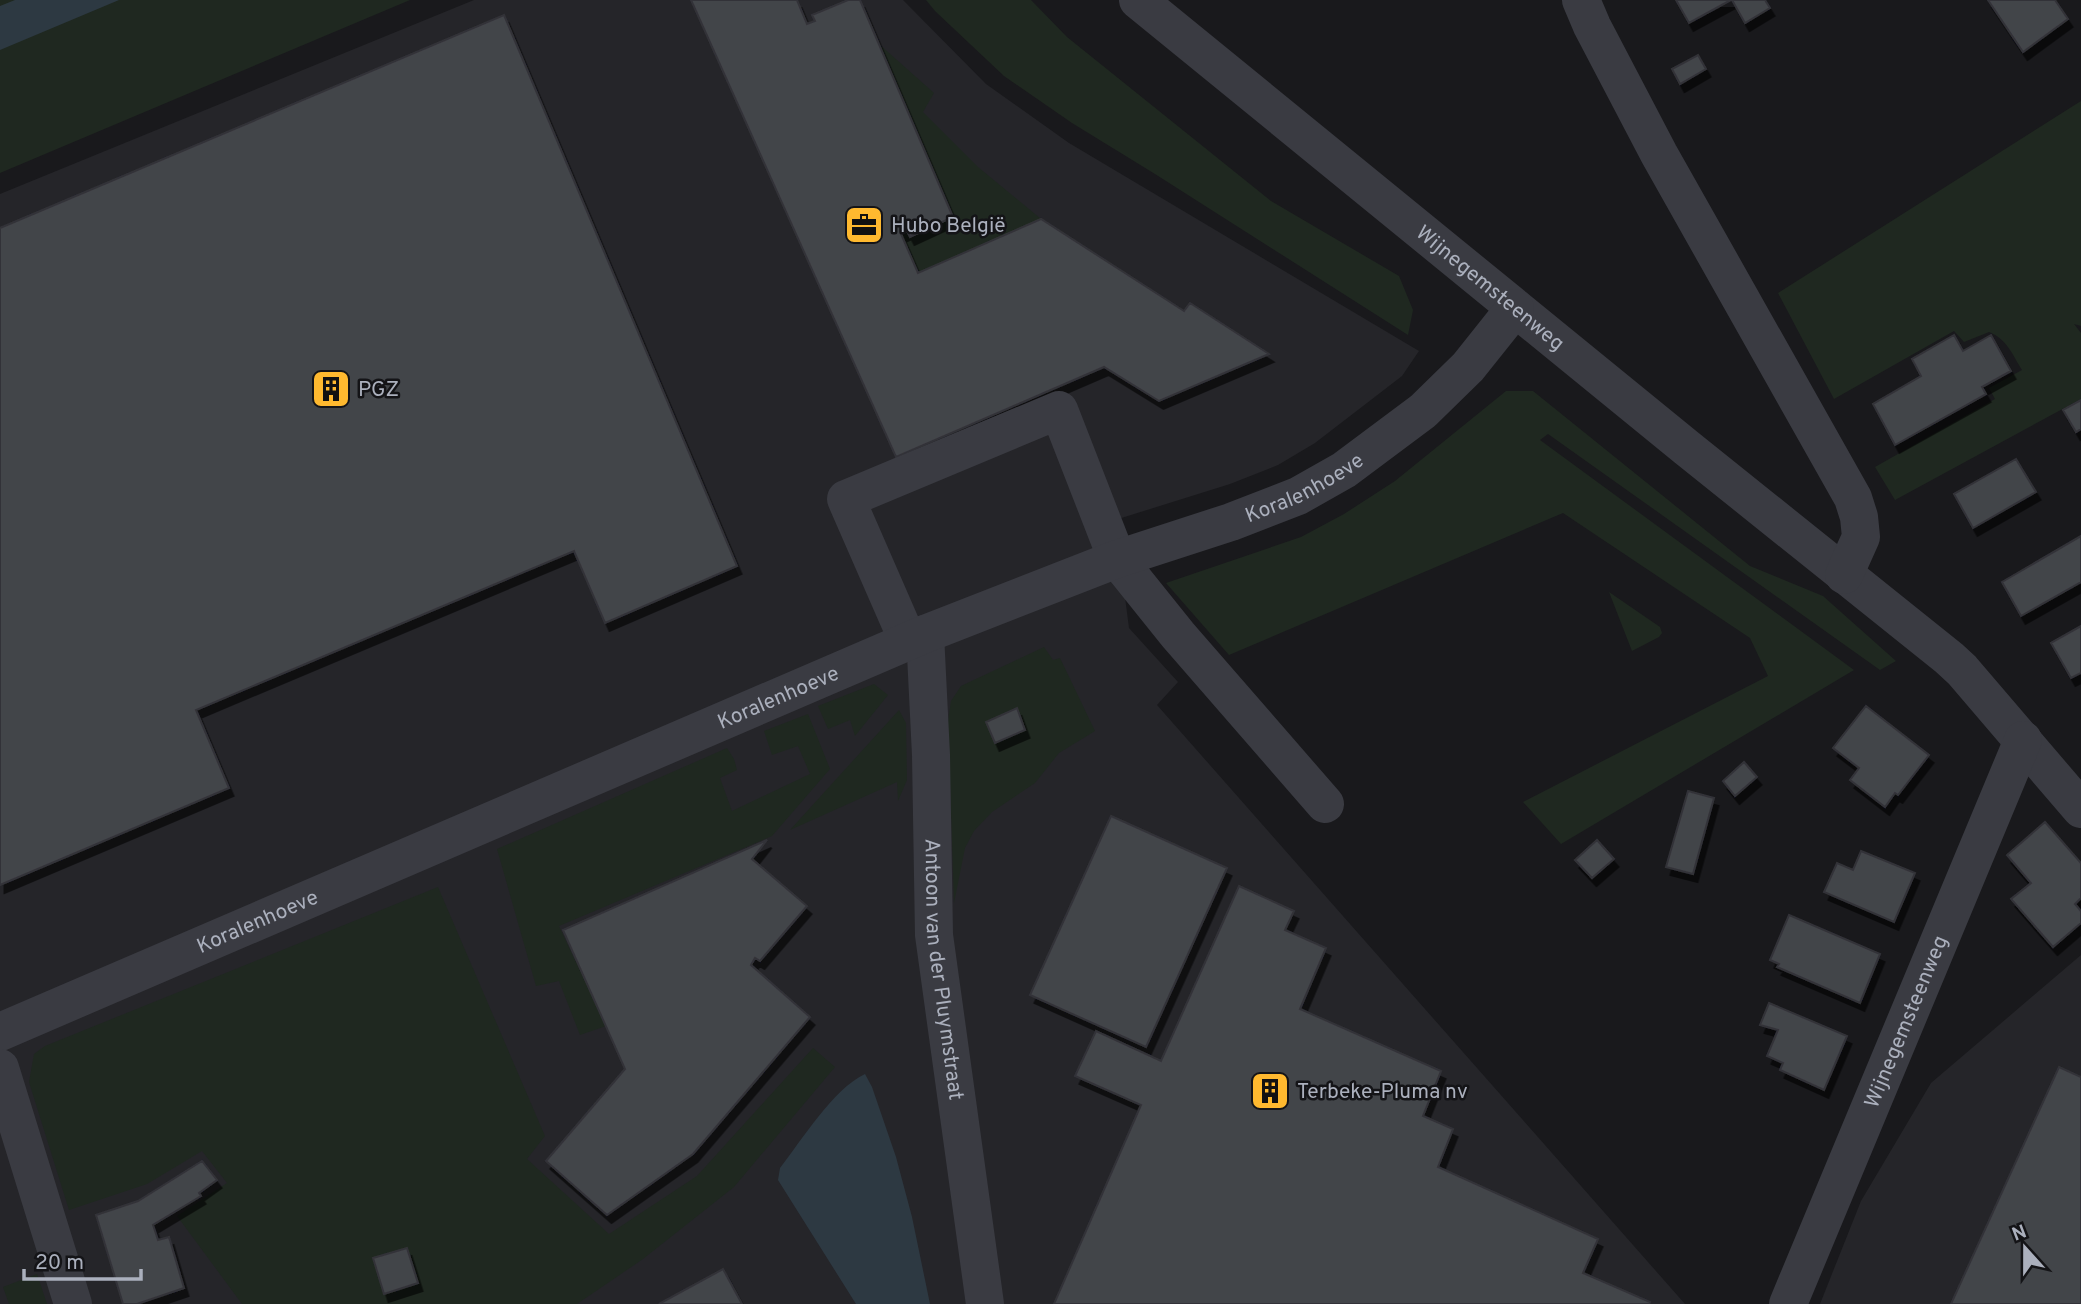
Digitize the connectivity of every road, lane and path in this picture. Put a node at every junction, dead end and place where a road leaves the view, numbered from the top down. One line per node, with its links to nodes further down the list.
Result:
1 (1138, 0): 3 (street, Wijnegemsteenweg)
2 (1581, 0): 5 (street)
3 (1515, 308): 4 (street, Koralenhoeve); 5 (street, Wijnegemsteenweg)
4 (1117, 559): 6 (street, Koralenhoeve); 6 (street); 8 (street)
5 (1844, 575): 7 (street, Wijnegemsteenweg)
6 (917, 637): 10 (street, Koralenhoeve); 13 (street, Antoon van der Pluymstraat)
7 (2023, 740): 9 (street, Wijnegemsteenweg); 14 (street, Wijnegemsteenweg)
8 (1325, 804)
9 (2081, 809)
10 (0, 1032)
11 (0, 1068): 12 (street)
12 (73, 1304)
13 (985, 1304)
14 (1788, 1304)

